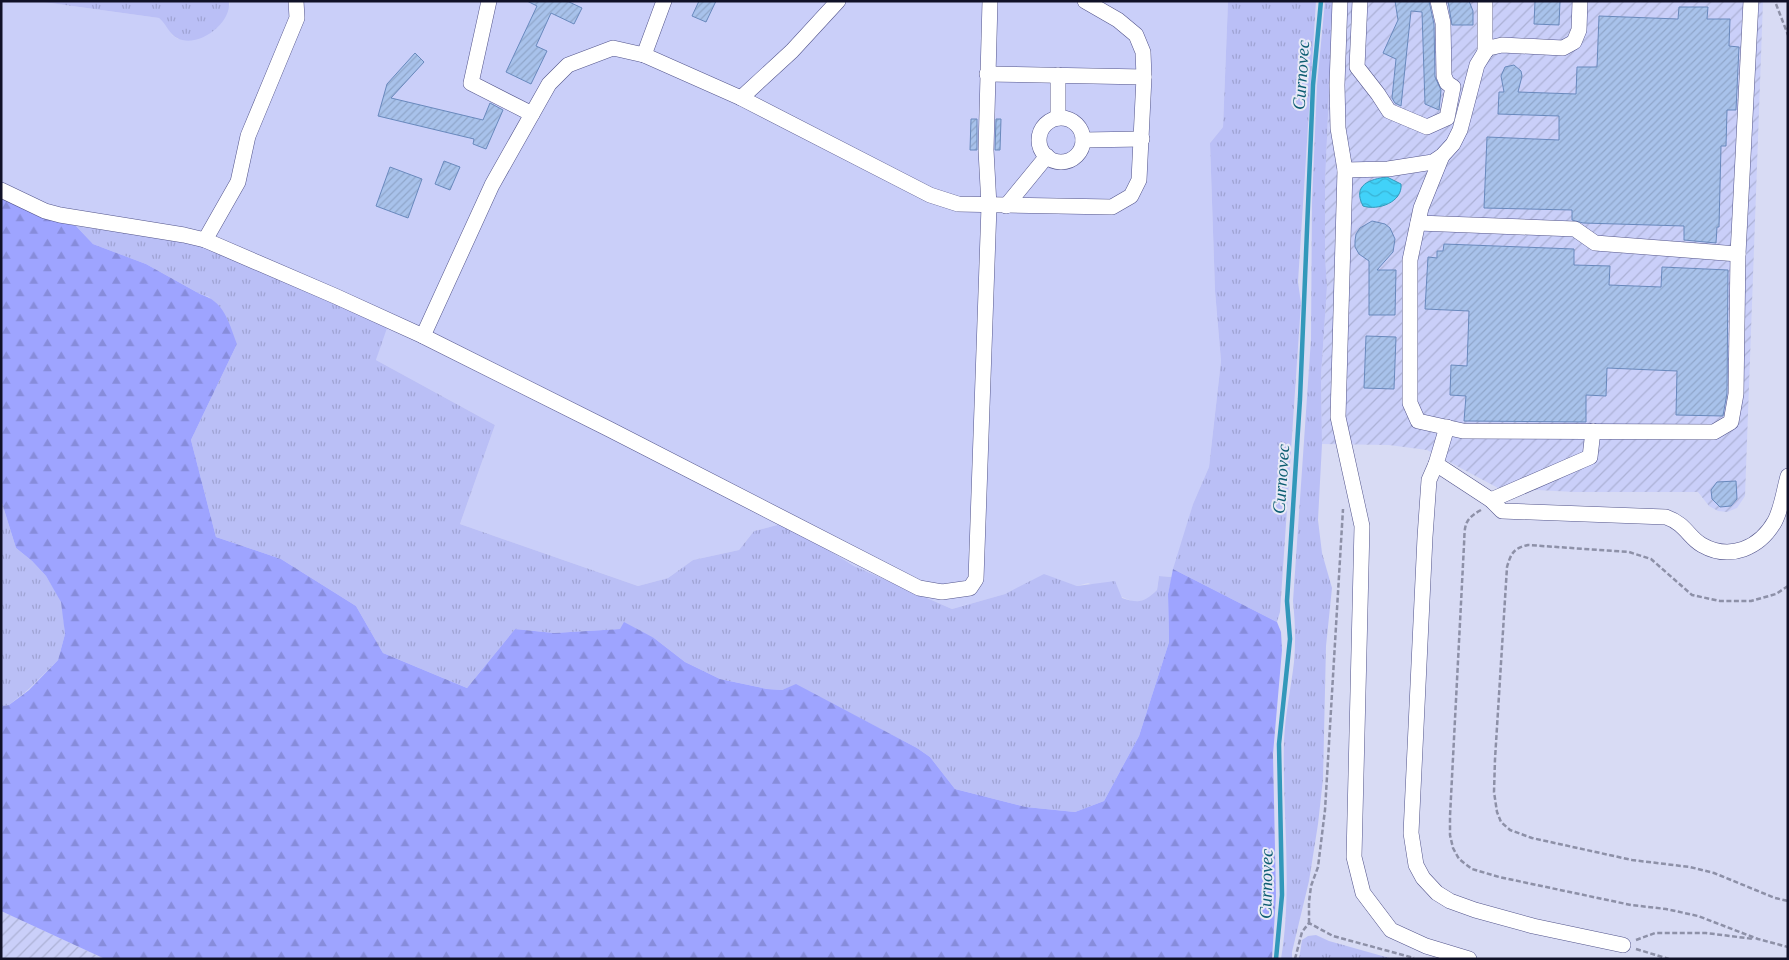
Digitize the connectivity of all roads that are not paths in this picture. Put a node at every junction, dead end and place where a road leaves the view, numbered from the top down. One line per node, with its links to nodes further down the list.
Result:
1 (296, 1): 30 (lane)
2 (488, 1): 19 (lane)
3 (664, 1): 14 (lane)
4 (838, 1): 18 (lane)
5 (990, 1): 15 (lane)
6 (1085, 1): 17 (lane)
7 (1340, 1): 25 (lane)
8 (1360, 1): 9 (lane)
9 (1438, 1)
10 (1484, 1): 13 (lane)
11 (1580, 1): 13 (lane)
12 (1750, 1): 31 (lane)
13 (1485, 52): 24 (lane)
14 (644, 55): 18 (lane); 19 (lane)
15 (987, 74): 16 (lane); 27 (lane)
16 (1058, 75): 17 (lane); 20 (lane)
17 (1144, 77): 21 (lane)
18 (741, 98): 27 (lane)
19 (532, 114): 32 (lane)
20 (1058, 118): 22 (lane); 23 (lane)
21 (1142, 138): 22 (lane); 28 (lane)
22 (1083, 140): 23 (lane)
23 (1047, 156): 28 (lane)
24 (1442, 156): 25 (lane); 29 (lane)
25 (1345, 170): 39 (lane)
26 (1, 190): 30 (lane)
27 (989, 206): 28 (lane); 32 (lane)
28 (1006, 206)
29 (1418, 223): 31 (lane); 33 (lane)
30 (204, 240): 32 (lane)
31 (1738, 254): 34 (lane)
32 (423, 336)
33 (1447, 427): 34 (lane); 35 (lane)
34 (1593, 431): 37 (lane)
35 (1436, 464): 37 (lane); 38 (lane)
36 (1788, 476): 37 (lane)
37 (1494, 503)
38 (1622, 945)
39 (1470, 959)

